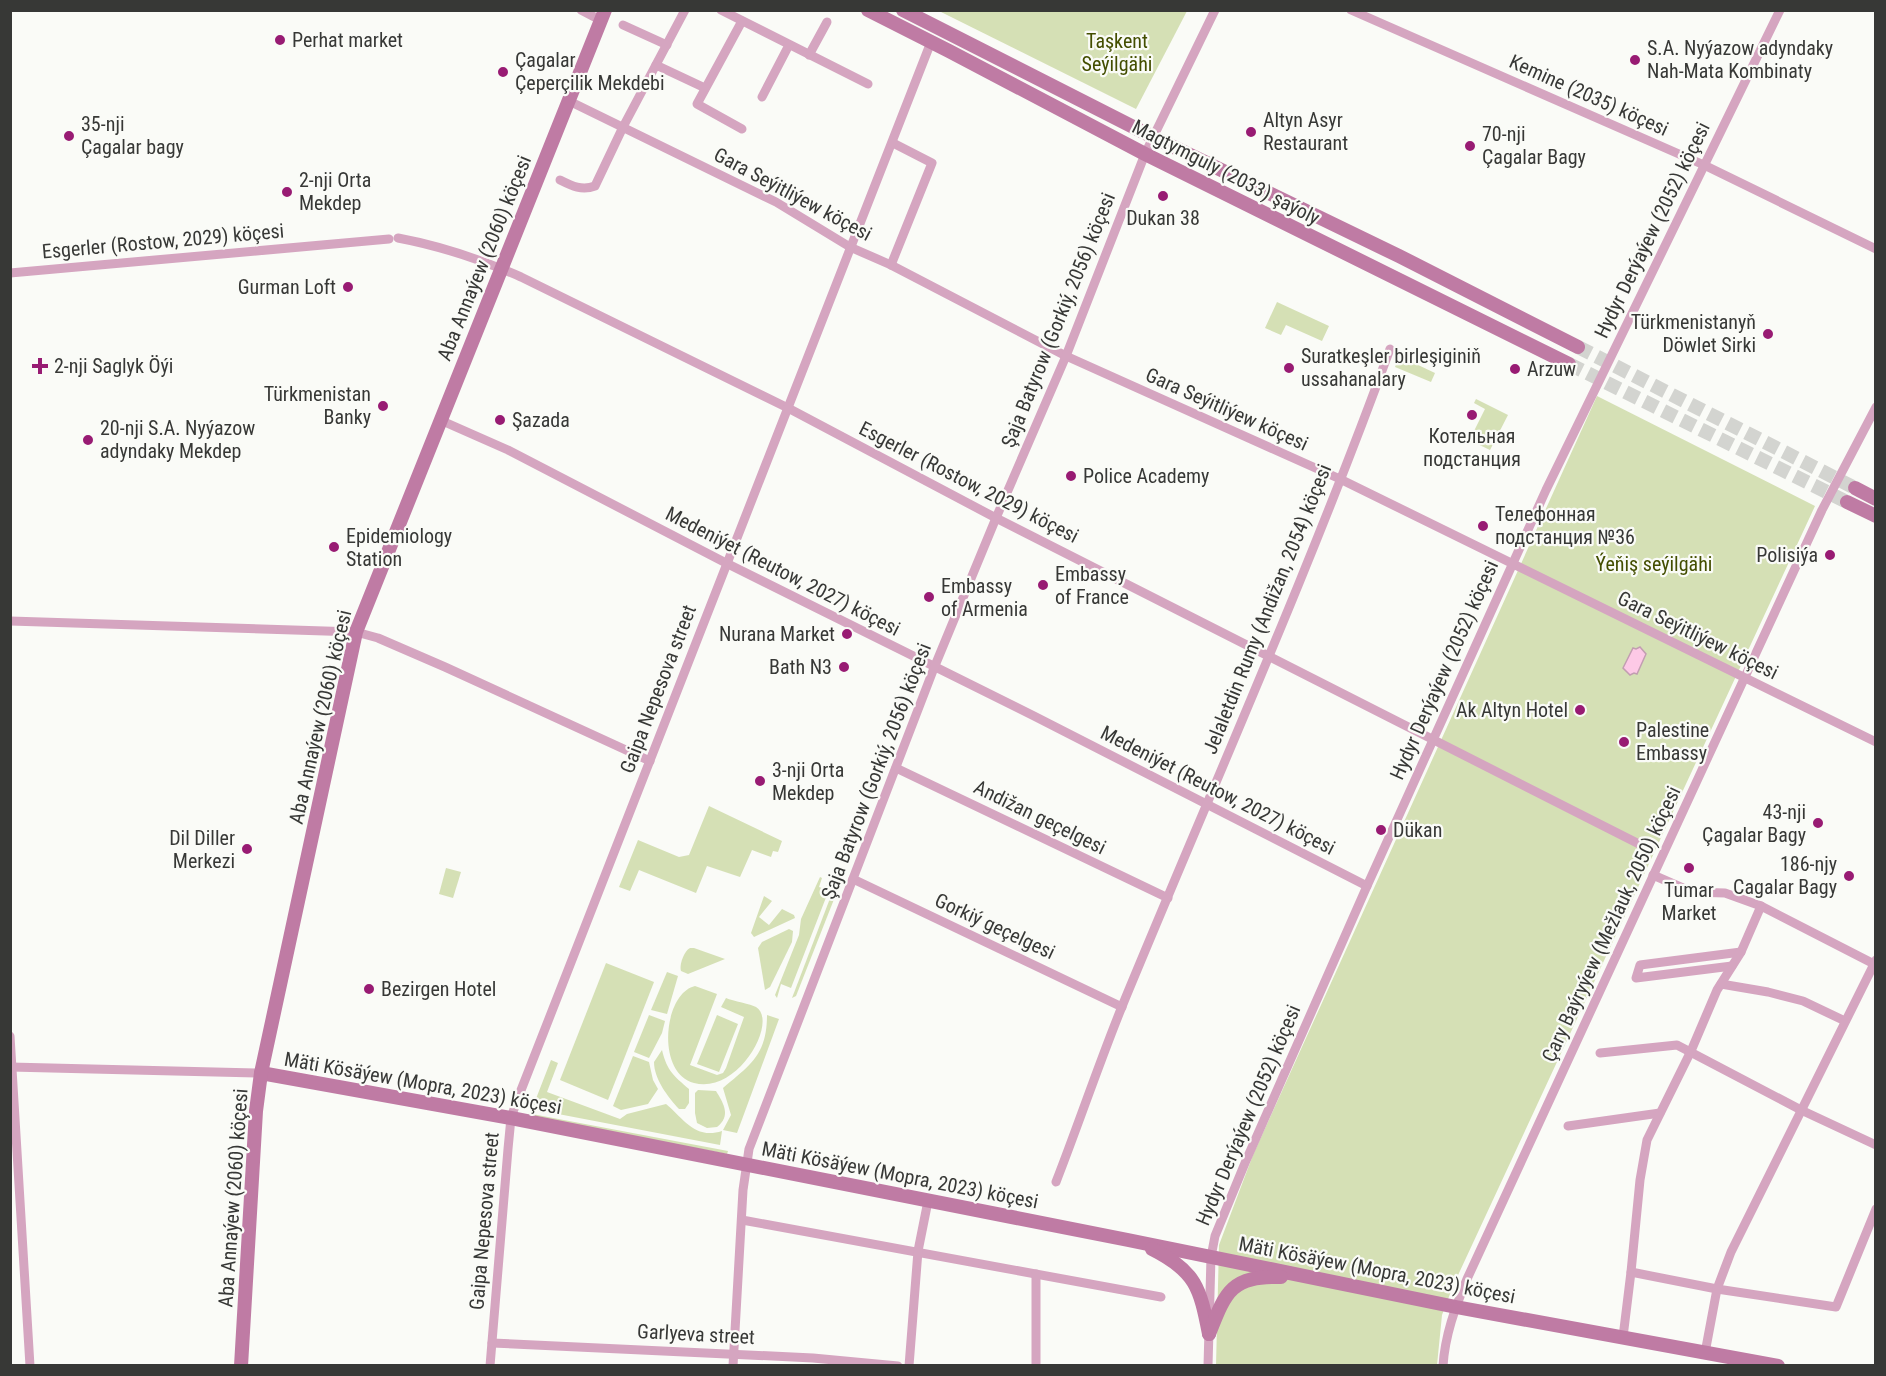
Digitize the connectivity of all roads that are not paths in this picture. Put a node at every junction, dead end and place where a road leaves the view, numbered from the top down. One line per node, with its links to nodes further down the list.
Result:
1 (581, 10): 9 (street)
2 (685, 10): 14 (street)
3 (868, 10): 13 (street, Magtymguly (2033) şaýoly)
4 (903, 10): 24 (street, Magtymguly (2033) şaýoly)
5 (1215, 10): 24 (street, Şaja Batyrow (Gorkiý, 2056) köçesi)
6 (1351, 10): 27 (street, Kemine (2035) köçesi)
7 (1780, 10): 27 (street, Hydyr Derýaýew (2052) köçesi)
8 (725, 11): 10 (street)
9 (603, 16): 21 (street, Aba Annaýew (2060) köçesi)
10 (742, 21): 15 (street); 19 (street)
11 (826, 22): 16 (street)
12 (622, 25): 14 (street)
13 (931, 42): 25 (street, Gaipa Nepesova street); 26 (street, Magtymguly (2033) şaýoly)
14 (667, 45): 17 (street)
15 (789, 45): 16 (street); 20 (street)
16 (809, 55): 18 (street)
17 (656, 66): 19 (street); 22 (street)
18 (868, 84)
19 (705, 88): 23 (street)
20 (762, 97)
21 (569, 101): 22 (street, Gara Seýitliýew köçesi); 32 (street, Aba Annaýew (2060) köçesi)
22 (623, 127): 28 (street); 29 (street, Gara Seýitliýew köçesi)
23 (742, 129)
24 (1153, 137): 26 (street, Şaja Batyrow (Gorkiý, 2056) köçesi); 34 (street, Magtymguly (2033) şaýoly)
25 (892, 143): 29 (street, Gaipa Nepesova street); 31 (street)
26 (1145, 154): 36 (street, Şaja Batyrow (Gorkiý, 2056) köçesi); 37 (street, Magtymguly (2033) şaýoly)
27 (1704, 165): 30 (street, Kemine (2035) köçesi); 48 (street, Hydyr Derýaýew (2052) köçesi)
28 (560, 180)
29 (850, 246): 31 (street, Gara Seýitliýew köçesi); 39 (street, Gaipa Nepesova street)
30 (1875, 249)
31 (891, 266): 36 (street, Gara Seýitliýew köçesi)
32 (502, 268): 33 (street, Esgerler (Rostow, 2029) köçesi); 39 (street, Esgerler (Rostow, 2029) köçesi); 40 (street, Aba Annaýew (2060) köçesi)
33 (10, 273)
34 (1578, 347)
35 (1390, 349): 41 (street, Jelaletdin Rumy (Andižan, 2054) köçesi)
36 (1066, 356): 41 (street, Gara Seýitliýew köçesi); 46 (street, Şaja Batyrow (Gorkiý, 2056) köçesi)
37 (1569, 364)
38 (1875, 407): 53 (street, Çary Baýryýew (Mežlauk, 2050) köçesi)
39 (788, 408): 46 (street, Esgerler (Rostow, 2029) köçesi); 47 (street, Gaipa Nepesova street)
40 (440, 420): 47 (street, Medeniýet (Reutow, 2027) köçesi); 50 (street, Aba Annaýew (2060) köçesi)
41 (1341, 480): 48 (street, Gara Seýitliýew köçesi); 51 (street, Jelaletdin Rumy (Andižan, 2054) köçesi)
42 (1855, 488): 43 (street)
43 (1875, 499)
44 (1847, 502): 45 (street)
45 (1875, 516)
46 (996, 518): 51 (street, Esgerler (Rostow, 2029) köçesi); 52 (street, Şaja Batyrow (Gorkiý, 2056) köçesi)
47 (726, 563): 52 (street, Medeniýet (Reutow, 2027) köçesi); 56 (street, Gaipa Nepesova street)
48 (1512, 564): 53 (street, Gara Seýitliýew köçesi); 54 (street, Hydyr Derýaýew (2052) köçesi)
49 (10, 621): 50 (street)
50 (356, 632): 56 (street); 75 (street, Aba Annaýew (2060) köçesi)
51 (1269, 656): 54 (street, Esgerler (Rostow, 2029) köçesi); 58 (street, Jelaletdin Rumy (Andižan, 2054) köçesi)
52 (934, 668): 57 (street, Şaja Batyrow (Gorkiý, 2056) köçesi); 58 (street, Medeniýet (Reutow, 2027) köçesi)
53 (1744, 678): 55 (street, Gara Seýitliýew köçesi); 60 (street, Çary Baýryýew (Mežlauk, 2050) köçesi)
54 (1433, 740): 59 (street, Esgerler (Rostow, 2029) köçesi); 62 (street, Hydyr Derýaýew (2052) köçesi)
55 (1875, 742)
56 (650, 760): 78 (street, Gaipa Nepesova street)
57 (896, 768): 61 (street, Şaja Batyrow (Gorkiý, 2056) köçesi); 63 (street, Andižan geçelgesi)
58 (1206, 804): 62 (street, Medeniýet (Reutow, 2027) köçesi); 63 (street, Jelaletdin Rumy (Andižan, 2054) köçesi)
59 (1643, 846)
60 (1653, 875): 64 (street); 94 (street, Çary Baýryýew (Mežlauk, 2050) köçesi)
61 (853, 879): 69 (street, Gorkiý geçelgesi); 81 (street, Şaja Batyrow (Gorkiý, 2056) köçesi)
62 (1367, 886): 88 (street, Hydyr Derýaýew (2052) köçesi)
63 (1168, 898): 69 (street, Jelaletdin Rumy (Andižan, 2054) köçesi)
64 (1761, 906): 65 (street); 66 (street)
65 (1741, 952): 67 (street); 67 (street)
66 (1875, 963): 70 (street)
67 (1732, 966): 68 (street)
68 (1721, 984): 70 (street); 72 (street)
69 (1122, 1007): 82 (street, Jelaletdin Rumy (Andižan, 2054) köçesi)
70 (1845, 1021): 76 (street)
71 (10, 1036): 74 (street)
72 (1691, 1051): 73 (street); 76 (street); 77 (street)
73 (1600, 1053)
74 (12, 1067): 75 (street, Mäti Kösäýew (Mopra, 2023) köçesi); 100 (street)
75 (261, 1074): 78 (street, Mäti Kösäýew (Mopra, 2023) köçesi); 101 (street, Aba Annaýew (2060) köçesi)
76 (1801, 1110): 80 (street); 92 (street)
77 (1660, 1113): 79 (street); 89 (street)
78 (511, 1118): 81 (street, Mäti Kösäýew (Mopra, 2023) köçesi); 97 (street, Gaipa Nepesova street)
79 (1568, 1126)
80 (1875, 1145)
81 (745, 1165): 83 (street, Mäti Kösäýew (Mopra, 2023) köçesi); 85 (street, Şaja Batyrow (Gorkiý, 2056) köçesi)
82 (1056, 1182)
83 (928, 1201): 86 (street, Mäti Kösäýew (Mopra, 2023) köçesi); 87 (street)
84 (1875, 1209): 92 (street)
85 (742, 1220): 87 (street); 99 (street, Şaja Batyrow (Gorkiý, 2056) köçesi)
86 (1128, 1240): 88 (street, Mäti Kösäýew (Mopra, 2023) köçesi); 95 (street)
87 (918, 1251): 90 (street); 105 (street)
88 (1211, 1257): 91 (street, Mäti Kösäýew (Mopra, 2023) köçesi); 95 (street, Hydyr Derýaýew (2052) köçesi)
89 (1631, 1272): 92 (street); 96 (street)
90 (1036, 1274): 93 (street); 106 (street)
91 (1309, 1277): 94 (street, Mäti Kösäýew (Mopra, 2023) köçesi); 95 (street)
92 (1717, 1289): 98 (street)
93 (1161, 1297)
94 (1456, 1307): 96 (street, Mäti Kösäýew (Mopra, 2023) köçesi); 108 (street, Çary Baýryýew (Mežlauk, 2050) köçesi)
95 (1209, 1334): 107 (street, Hydyr Derýaýew (2052) köçesi)
96 (1623, 1337): 98 (street, Mäti Kösäýew (Mopra, 2023) köçesi)
97 (492, 1343): 99 (street, Garlyeva street); 102 (street, Gaipa Nepesova street)
98 (1705, 1353): 109 (street, Mäti Kösäýew (Mopra, 2023) köçesi)
99 (733, 1355): 103 (street, Şaja Batyrow (Gorkiý, 2056) köçesi); 104 (street, Garlyeva street)
100 (30, 1365)
101 (241, 1365)
102 (490, 1365)
103 (733, 1365)
104 (898, 1365)
105 (909, 1365)
106 (1036, 1365)
107 (1208, 1365)
108 (1443, 1365)
109 (1778, 1365)

